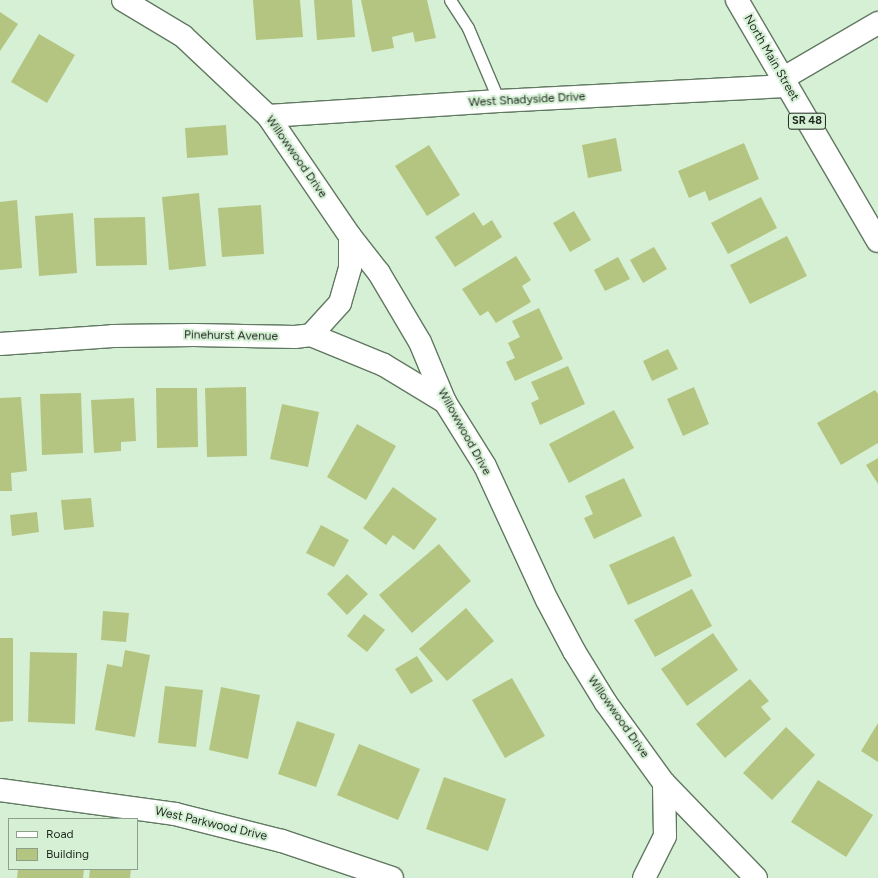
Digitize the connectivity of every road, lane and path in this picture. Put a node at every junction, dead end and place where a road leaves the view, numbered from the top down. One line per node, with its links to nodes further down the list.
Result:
1 (123, 0): 7 (street, Willowwood Drive)
2 (450, 0): 6 (lane)
3 (737, 0): 5 (street, North Main Street / SR 48)
4 (878, 23): 5 (street)
5 (784, 82): 6 (street, West Shadyside Drive); 9 (street, North Main Street / SR 48)
6 (499, 101): 7 (street, West Shadyside Drive)
7 (268, 116): 8 (street, Willowwood Drive)
8 (350, 236): 10 (street); 12 (street, Willowwood Drive)
9 (878, 241)
10 (311, 335): 11 (street, Pinehurst Avenue); 12 (street, Pinehurst Avenue)
11 (0, 344)
12 (445, 402): 13 (street, Willowwood Drive)
13 (664, 783): 16 (street); 17 (street, Willowwood Drive)
14 (0, 790): 15 (street, West Parkwood Drive)
15 (392, 878)
16 (644, 878)
17 (756, 878)

